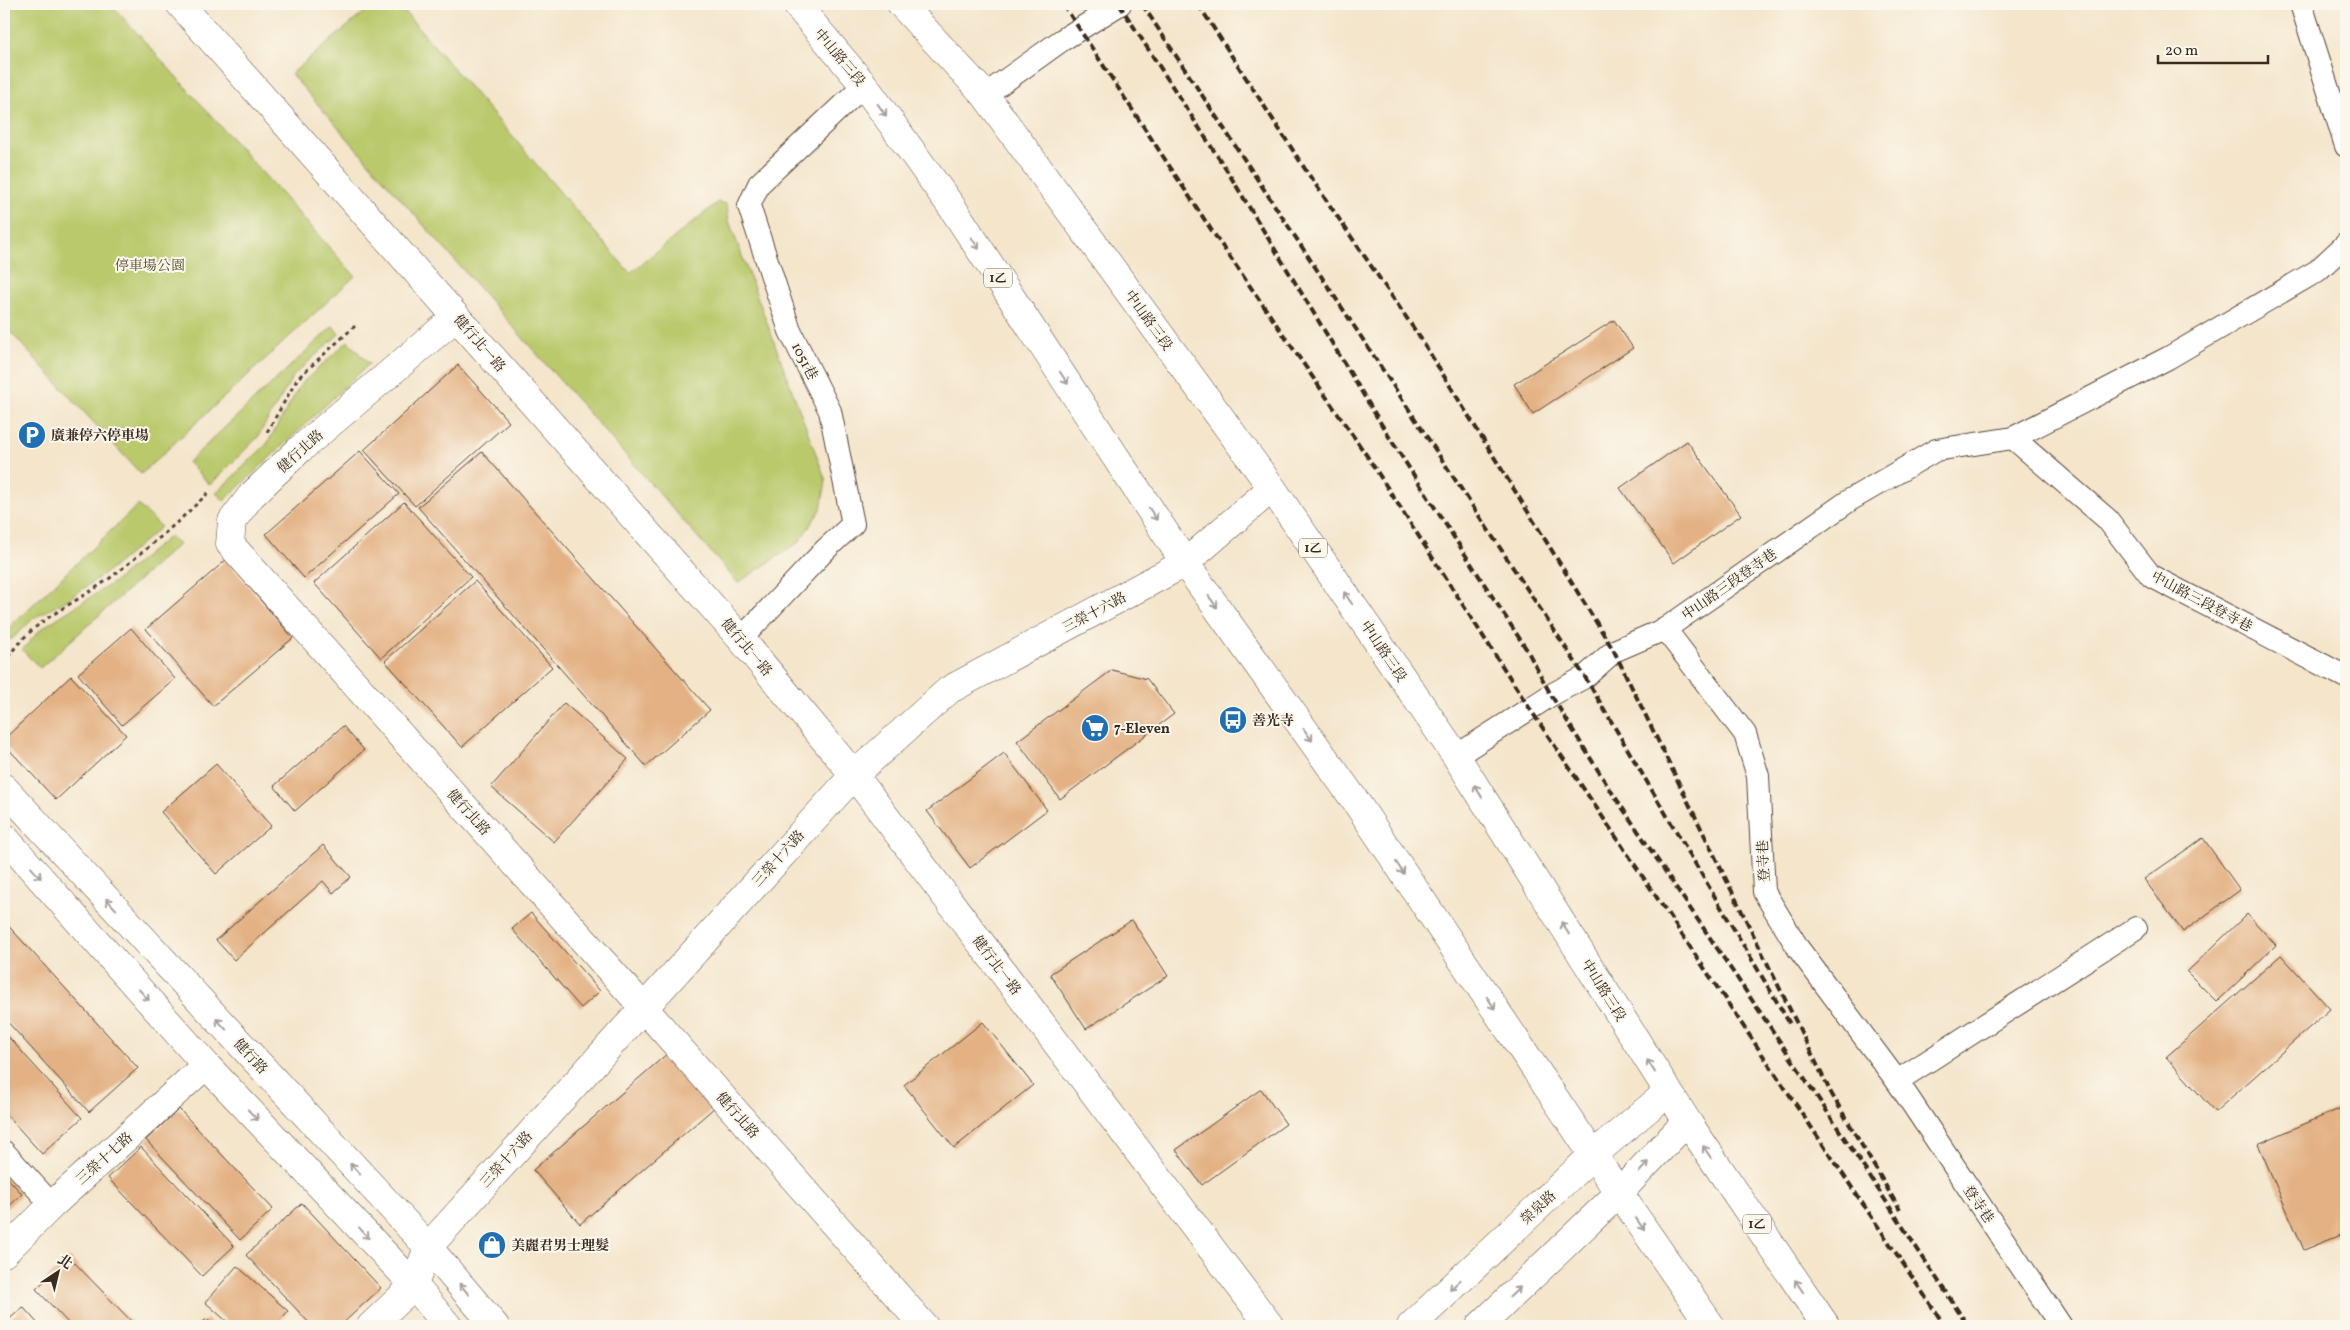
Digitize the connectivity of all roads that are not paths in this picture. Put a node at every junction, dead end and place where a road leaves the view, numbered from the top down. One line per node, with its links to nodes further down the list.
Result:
1 (180, 4): 10 (street, 健行北一路)
2 (796, 4): 6 (street, 中山路三段 / 1乙)
3 (901, 4): 7 (street, 中山路三段 / 1乙)
4 (1120, 4): 7 (lane)
5 (2301, 4): 8 (lane)
6 (864, 85): 13 (street, 中山路三段 / 1乙, one-way to 13); 15 (lane, 1051巷)
7 (985, 95): 12 (street, 中山路三段 / 1乙)
8 (2346, 146)
9 (2346, 244): 11 (lane, 中山路三段登寺巷)
10 (456, 317): 15 (street, 健行北一路); 22 (street, 健行北路)
11 (2013, 438): 14 (lane, 中山路三段登寺巷); 16 (lane, 中山路三段登寺巷)
12 (1272, 488): 13 (street, 三榮十六路); 17 (street, 中山路三段 / 1乙, one-way to 12)
13 (1185, 563): 18 (street, 三榮十六路); 28 (street, 中山路三段 / 1乙, one-way to 28)
14 (1665, 629): 17 (lane, 中山路三段登寺巷); 24 (lane, 登寺巷)
15 (740, 639): 18 (street, 健行北一路)
16 (2346, 677)
17 (1456, 756): 25 (street, 中山路三段 / 1乙, one-way to 17)
18 (854, 775): 22 (street, 三榮十六路); 38 (street, 健行北一路)
19 (4, 788): 31 (street, 健行路, one-way to 19)
20 (4, 837): 23 (street, one-way to 23)
21 (2136, 928): 24 (lane)
22 (643, 1007): 31 (street, 三榮十六路); 37 (street, 健行北路)
23 (206, 1065): 30 (street, 三榮十七路); 33 (street, one-way to 33)
24 (1897, 1081): 43 (lane, 登寺巷)
25 (1668, 1092): 26 (street, 中山路三段 / 1乙); 28 (street, 榮泉路)
26 (1687, 1122): 29 (street, one-way to 26); 42 (street, 中山路三段 / 1乙, one-way to 26)
27 (4, 1152): 30 (lane)
28 (1592, 1155): 29 (street, 中山路三段 / 1乙); 39 (street, 榮泉路, one-way to 39)
29 (1619, 1193): 40 (street, one-way to 29); 41 (street, 中山路三段 / 1乙, one-way to 41)
30 (52, 1205): 32 (street, 三榮十七路)
31 (428, 1247): 33 (street, 三榮十六路); 36 (street, 健行路, one-way to 31)
32 (4, 1253)
33 (414, 1285): 34 (street, 三榮十六路); 35 (street)
34 (371, 1326)
35 (448, 1326)
36 (495, 1326)
37 (924, 1326)
38 (1270, 1326)
39 (1411, 1326)
40 (1480, 1326)
41 (1710, 1326)
42 (1826, 1326)
43 (2061, 1326)

